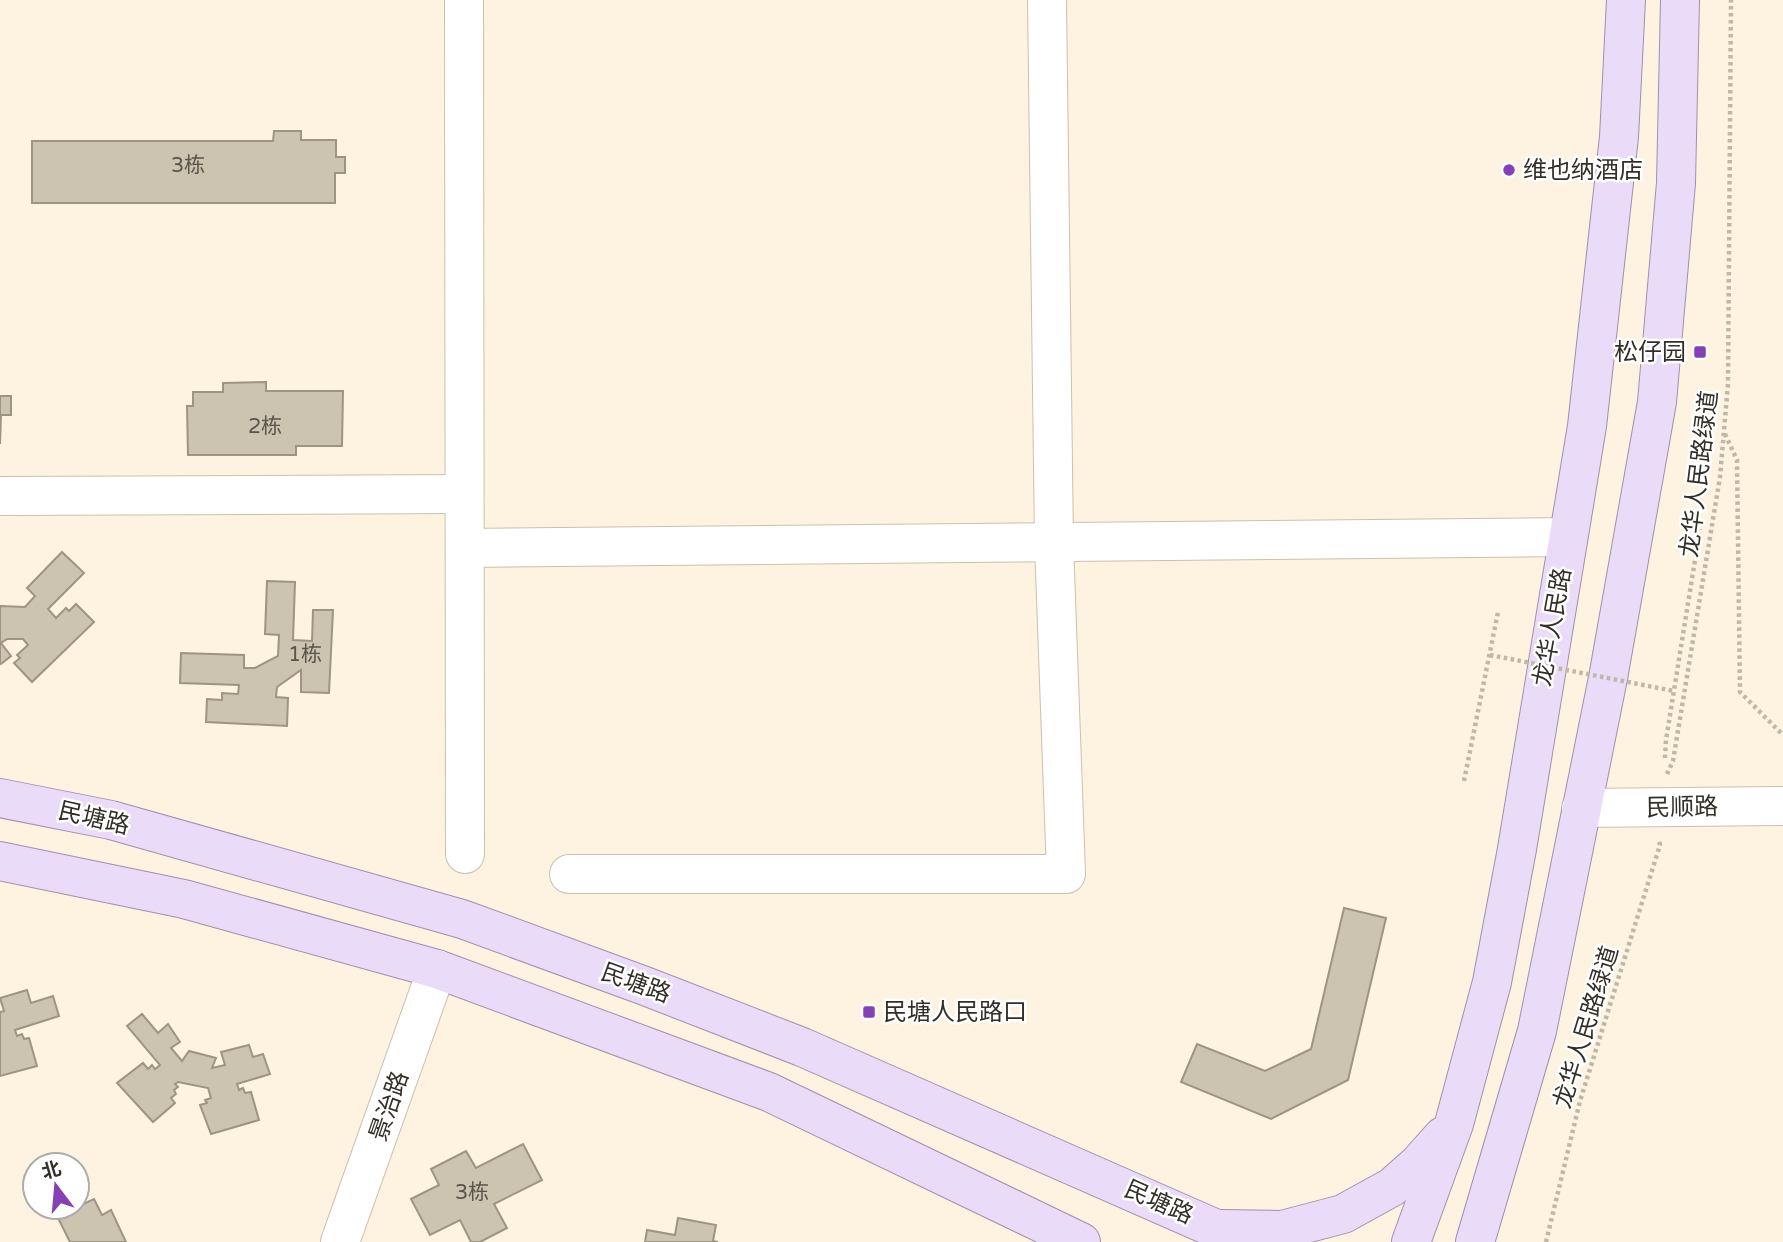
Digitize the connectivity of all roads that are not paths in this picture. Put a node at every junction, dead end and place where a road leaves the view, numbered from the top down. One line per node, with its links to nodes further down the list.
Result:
1 (464, 0): 5 (street)
2 (1046, 0): 8 (street)
3 (1626, 0): 7 (main road, 龙华人民路)
4 (1680, 0): 12 (main road)
5 (464, 494): 6 (street); 9 (street)
6 (0, 496)
7 (1567, 537): 8 (street); 17 (main road, 龙华人民路)
8 (1054, 543): 9 (street); 15 (street)
9 (465, 548): 13 (street)
10 (0, 798): 19 (main road, 民塘路)
11 (1783, 806): 12 (street, 民顺路)
12 (1581, 808): 18 (main road)
13 (465, 854)
14 (0, 860): 16 (main road)
15 (569, 874)
16 (437, 969): 20 (street, 景治路); 21 (main road)
17 (1454, 1124): 19 (main road); 22 (main road, 龙华人民路)
18 (1498, 1162): 23 (main road); 24 (main road)
19 (1233, 1236)
20 (341, 1242)
21 (1082, 1242)
22 (1412, 1242)
23 (1475, 1242)
24 (1506, 1242)

